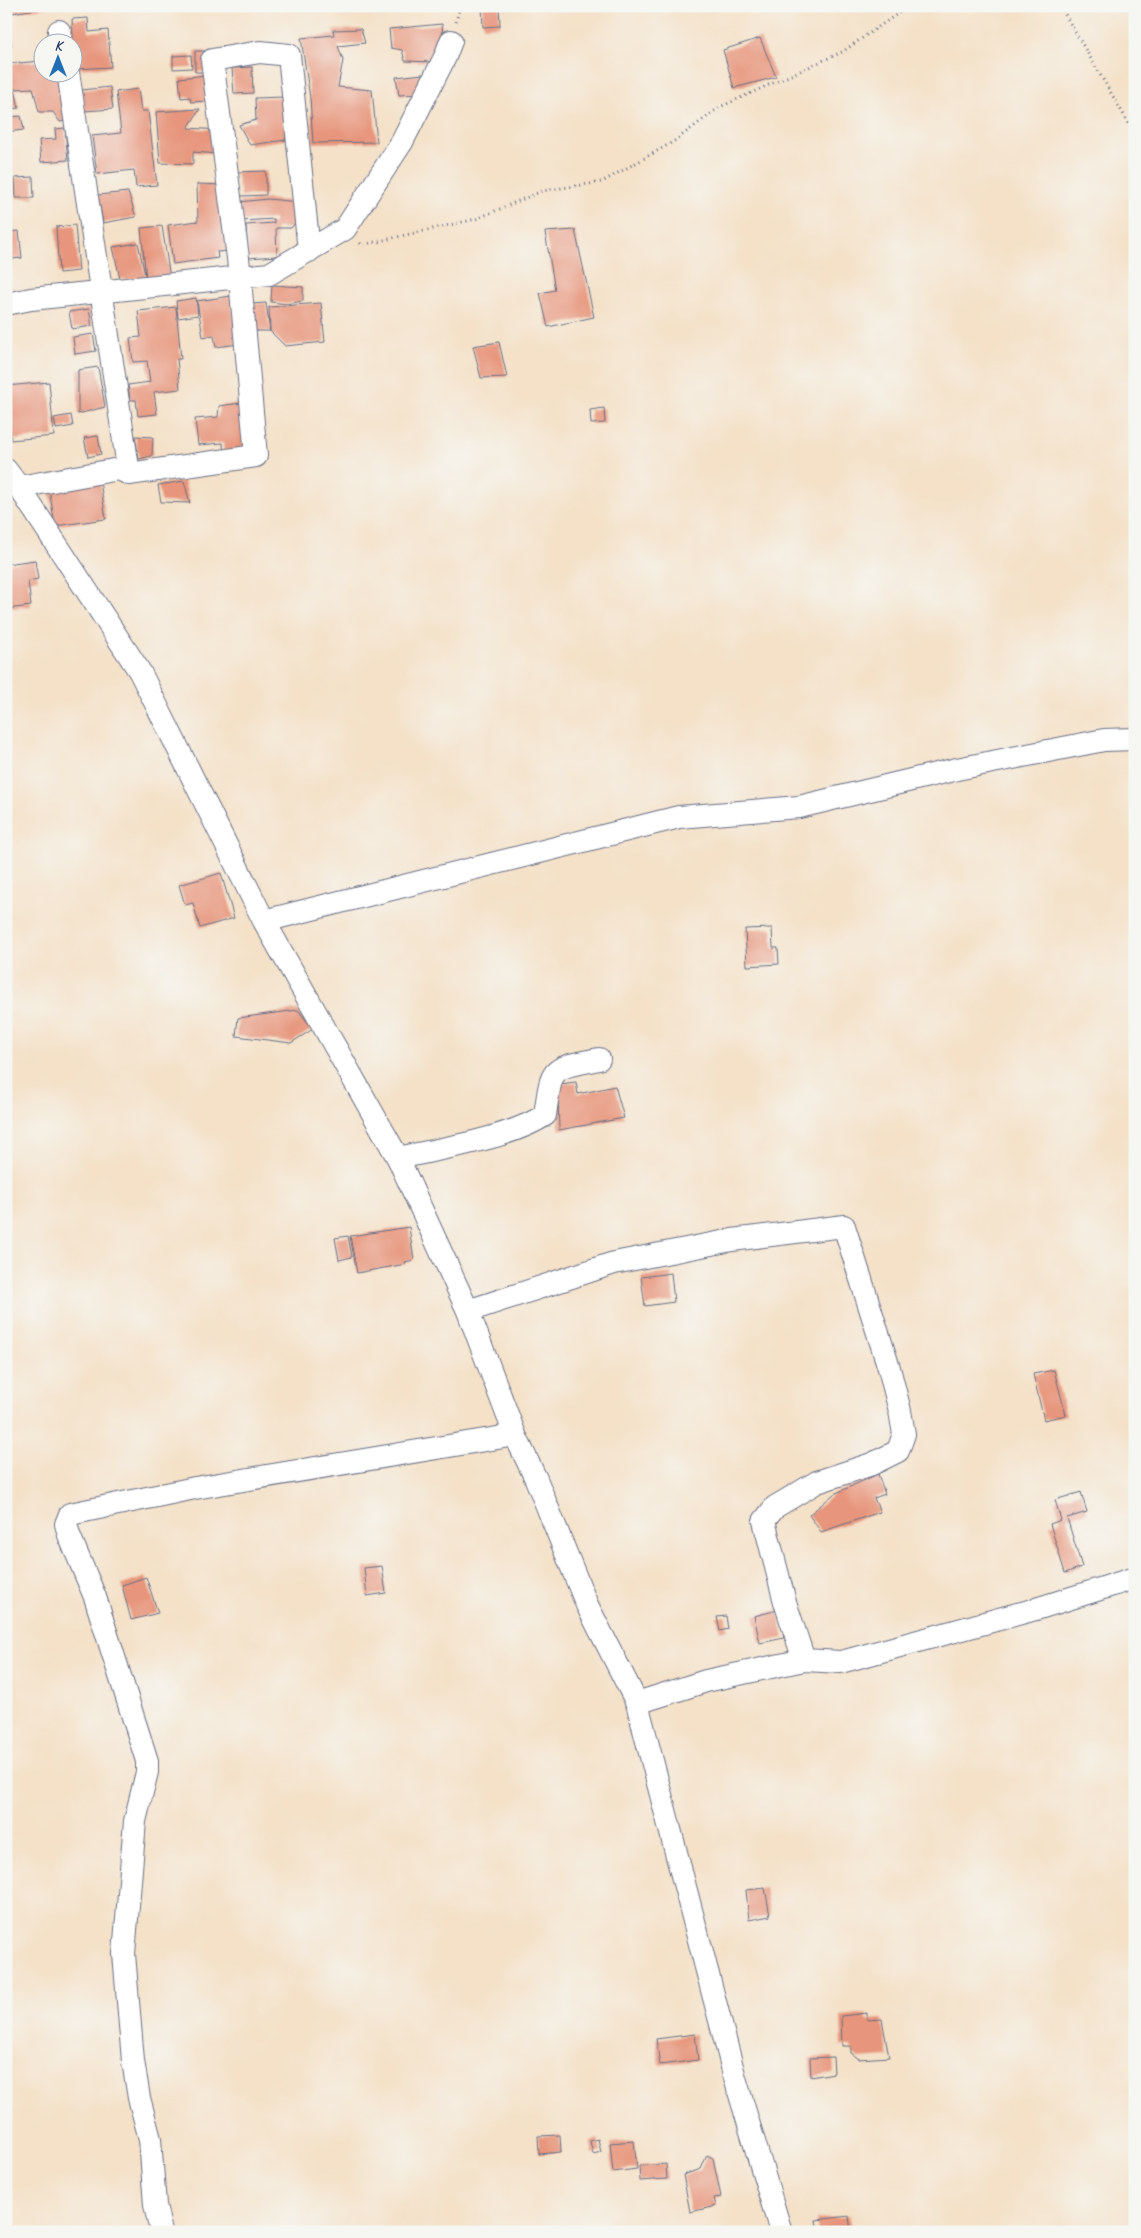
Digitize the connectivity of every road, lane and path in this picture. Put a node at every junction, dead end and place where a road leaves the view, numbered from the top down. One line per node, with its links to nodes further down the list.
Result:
1 (909, 6): 6 (path)
2 (1060, 6): 5 (path)
3 (451, 42): 6 (street)
4 (70, 82): 9 (street)
5 (1135, 134)
6 (345, 229): 7 (street)
7 (309, 251): 8 (street); 8 (street)
8 (239, 276): 9 (street); 11 (street)
9 (101, 292): 10 (street); 11 (street)
10 (6, 304)
11 (129, 474): 12 (street)
12 (13, 478): 14 (street)
13 (1135, 739): 14 (street)
14 (264, 921): 16 (street)
15 (599, 1059): 16 (street)
16 (398, 1158): 17 (street)
17 (468, 1311): 18 (street); 20 (street)
18 (515, 1435): 21 (street); 22 (street)
19 (1135, 1578): 20 (street)
20 (804, 1660): 21 (street)
21 (636, 1703): 23 (street)
22 (161, 2232)
23 (782, 2232)

